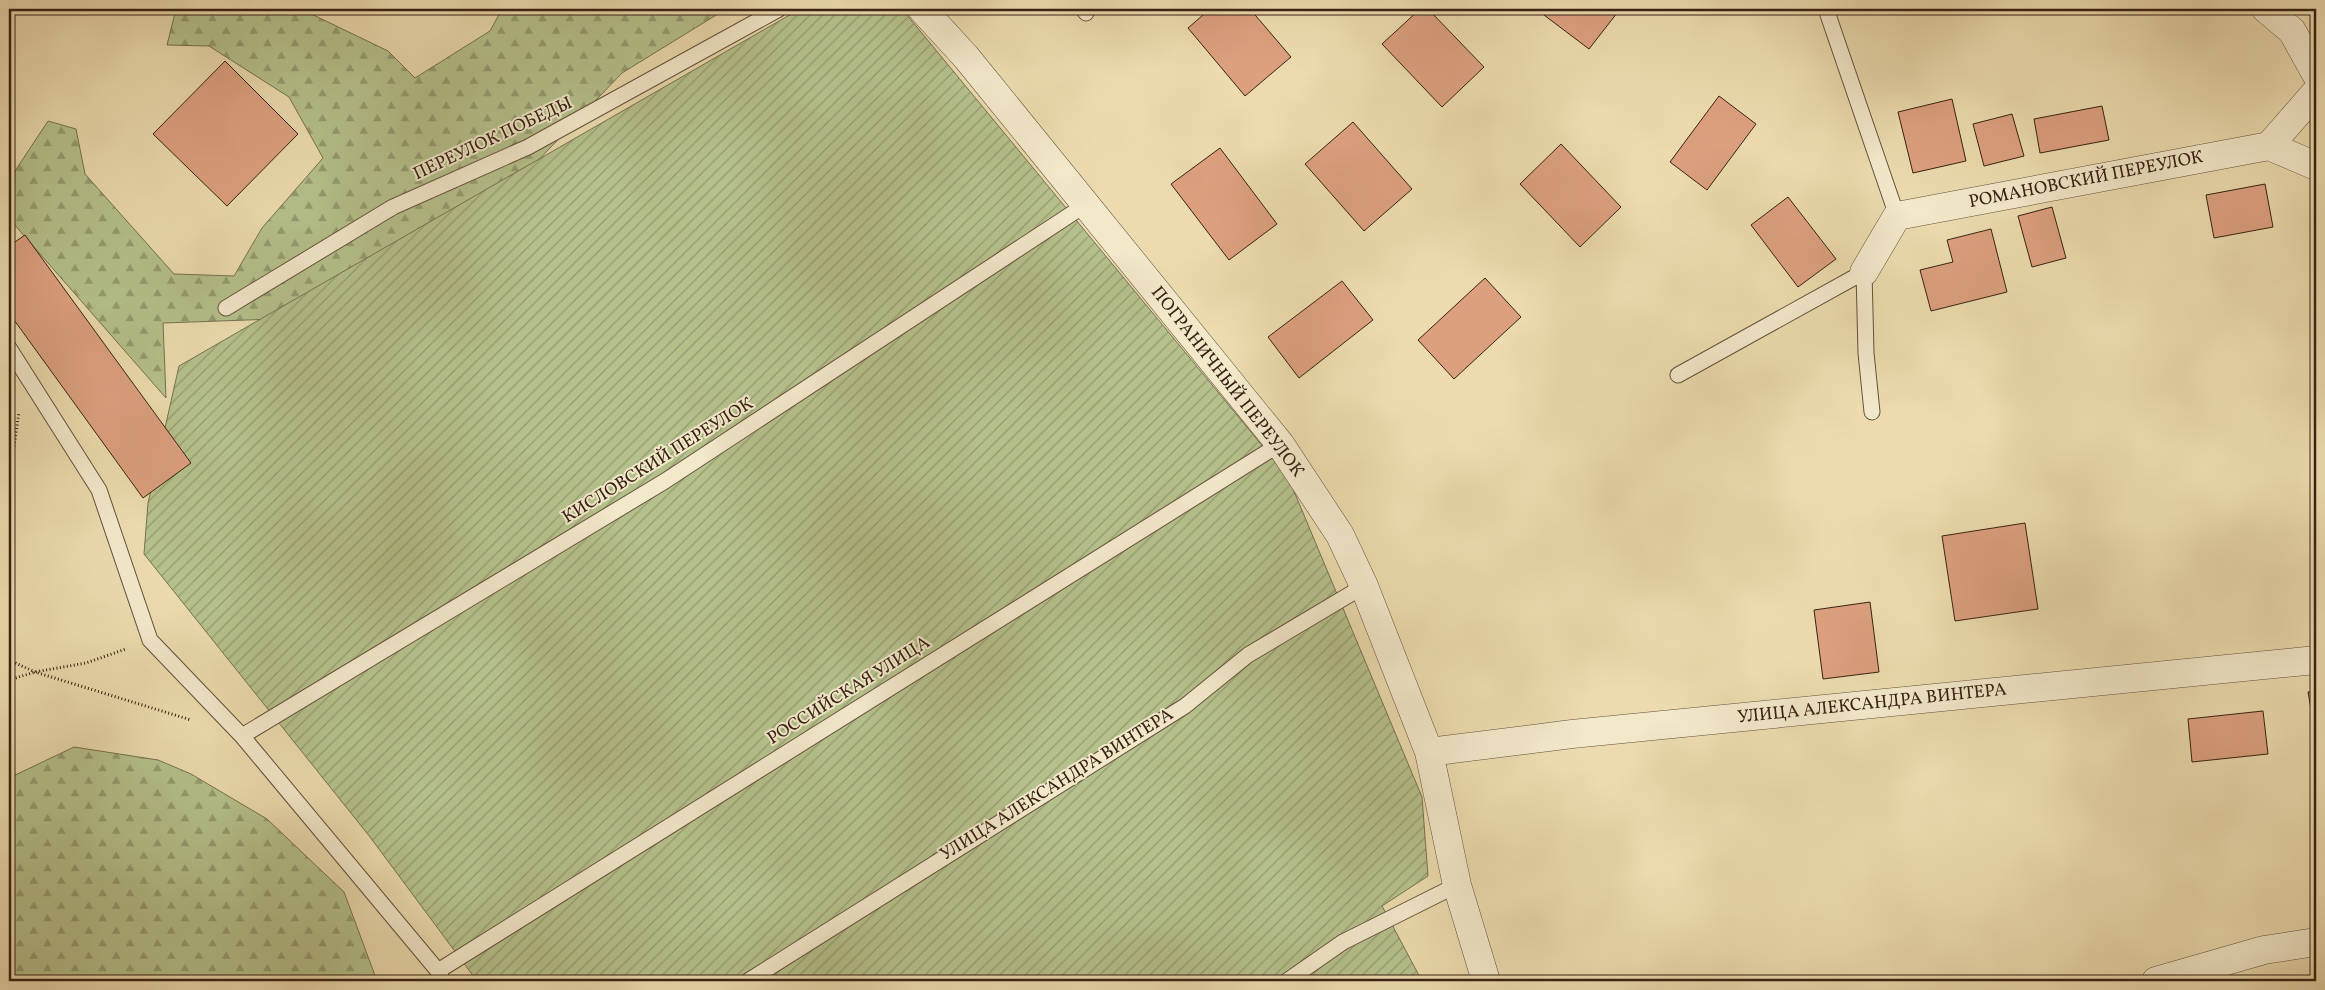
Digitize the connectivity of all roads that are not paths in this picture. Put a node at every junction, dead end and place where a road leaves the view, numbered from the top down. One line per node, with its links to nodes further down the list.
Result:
1 (779, 9): 12 (lane, ПЕРЕУЛОК ПОБЕДЫ)
2 (922, 9): 9 (street, ПОГРАНИЧНЫЙ ПЕРЕУЛОК)
3 (1826, 9): 10 (lane)
4 (2266, 9): 5 (street)
5 (2316, 74)
6 (2316, 92): 7 (street)
7 (2269, 146): 8 (street); 10 (street, РОМАНОВСКИЙ ПЕРЕУЛОК)
8 (2316, 166)
9 (1086, 206): 16 (street, ПОГРАНИЧНЫЙ ПЕРЕУЛОК); 19 (lane, КИСЛОВСКИЙ ПЕРЕУЛОК)
10 (1897, 216): 11 (street)
11 (1864, 272): 14 (lane); 15 (lane)
12 (226, 308)
13 (9, 348): 19 (lane)
14 (1678, 375)
15 (1872, 412)
16 (1280, 444): 17 (street, ПОГРАНИЧНЫЙ ПЕРЕУЛОК); 23 (lane, РОССИЙСКАЯ УЛИЦА)
17 (1364, 586): 20 (street, ПОГРАНИЧНЫЙ ПЕРЕУЛОК); 24 (lane, УЛИЦА АЛЕКСАНДРА ВИНТЕРА)
18 (2316, 660): 20 (street, УЛИЦА АЛЕКСАНДРА ВИНТЕРА)
19 (242, 736): 23 (lane)
20 (1429, 752): 21 (street, ПОГРАНИЧНЫЙ ПЕРЕУЛОК)
21 (1457, 885): 25 (lane); 26 (street, ПОГРАНИЧНЫЙ ПЕРЕУЛОК)
22 (2316, 942): 27 (street)
23 (440, 976)
24 (748, 981)
25 (1287, 981)
26 (1486, 981)
27 (2156, 981)

